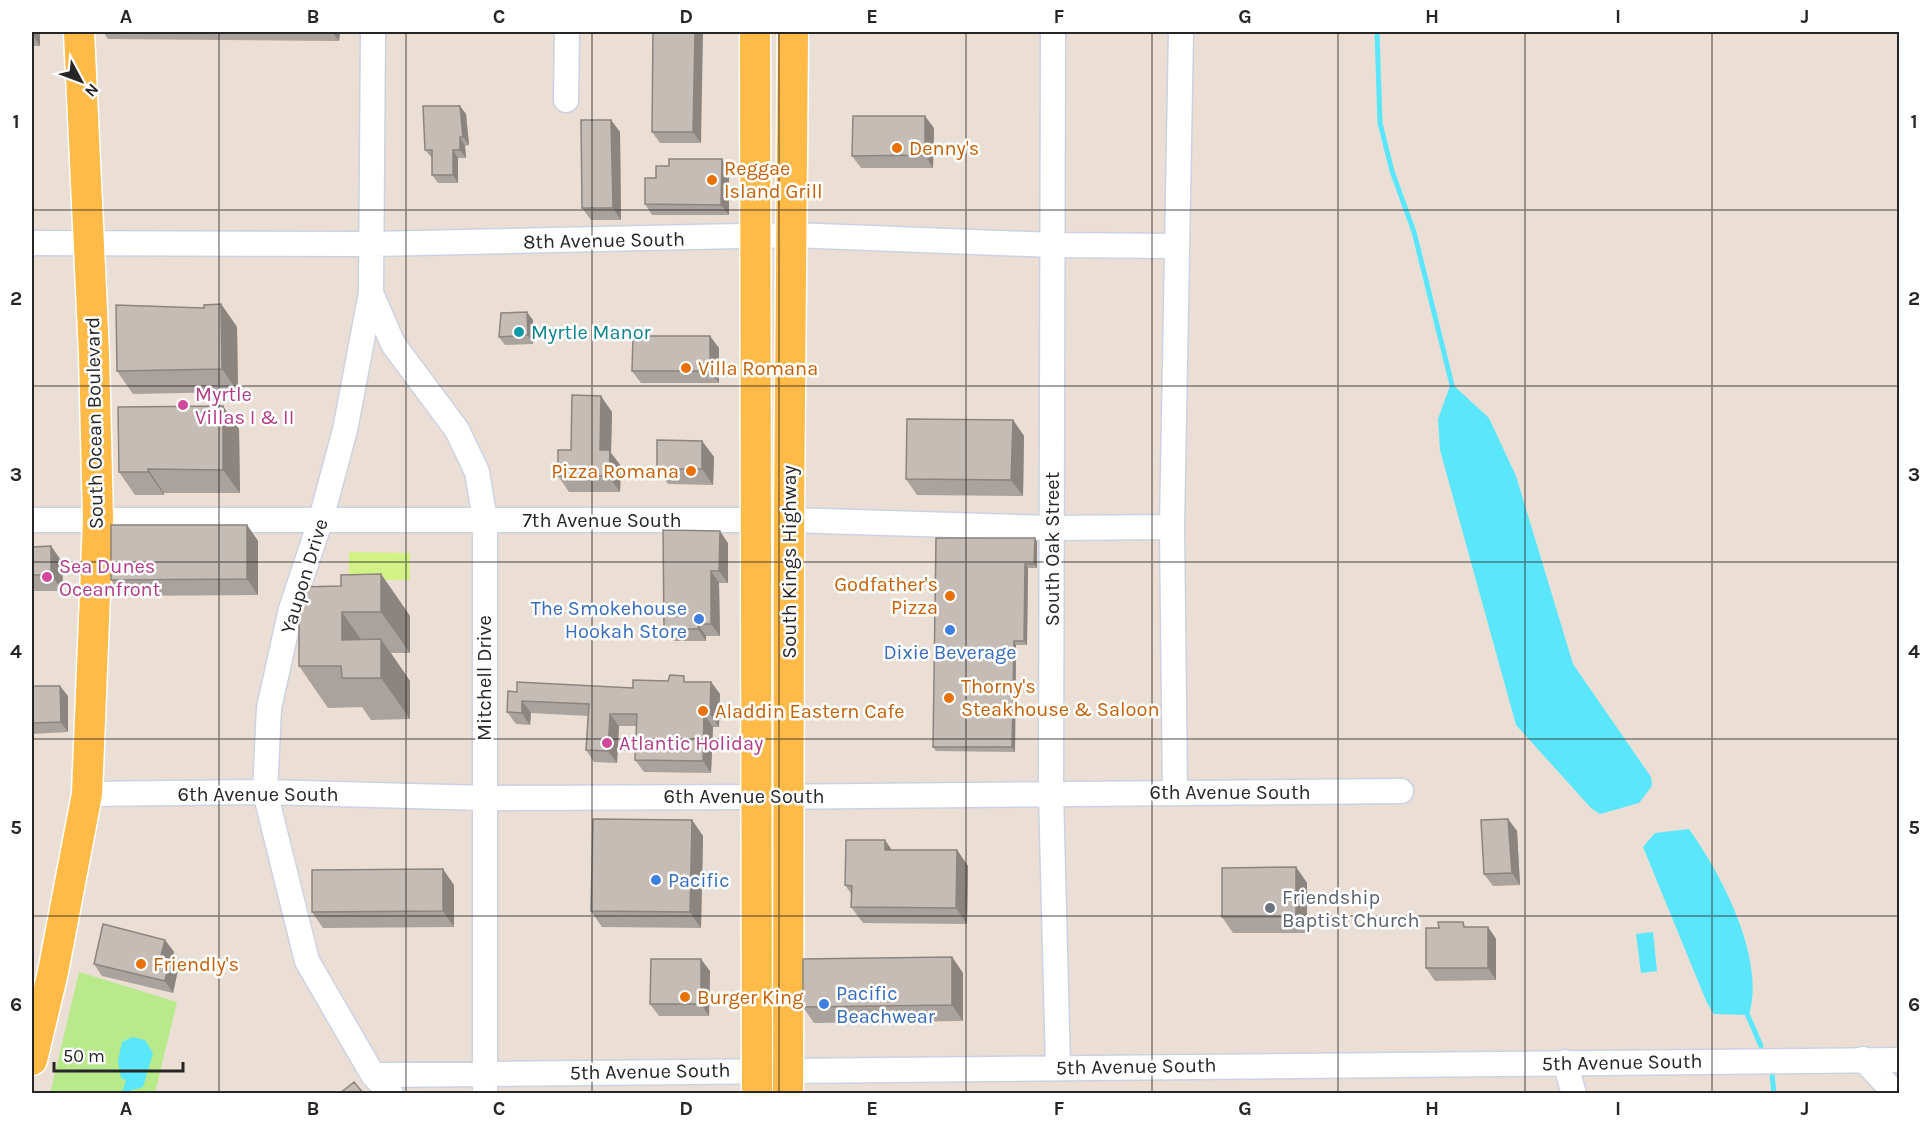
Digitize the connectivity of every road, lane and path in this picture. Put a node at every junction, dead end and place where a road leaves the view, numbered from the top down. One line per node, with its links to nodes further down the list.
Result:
1 (79, 32): 12 (main road, South Ocean Boulevard)
2 (374, 32): 13 (street, Yaupon Drive)
3 (567, 32): 8 (street)
4 (755, 32): 10 (main road, South Kings Highway)
5 (793, 32): 9 (main road, South Kings Highway)
6 (1053, 32): 14 (street, South Oak Street)
7 (1181, 32): 15 (street)
8 (566, 100)
9 (792, 236): 10 (street, 8th Avenue South); 14 (street, 8th Avenue South); 22 (main road, South Kings Highway)
10 (757, 237): 13 (street, 8th Avenue South); 21 (main road, South Kings Highway)
11 (32, 243): 12 (street, 8th Avenue South)
12 (89, 243): 13 (street, 8th Avenue South); 17 (main road, South Ocean Boulevard)
13 (372, 244): 16 (street, Yaupon Drive)
14 (1053, 245): 15 (street, 8th Avenue South); 24 (street, South Oak Street)
15 (1177, 246): 23 (street)
16 (371, 293): 18 (street, Yaupon Drive); 20 (street, Mitchell Drive)
17 (98, 519): 18 (street, 7th Avenue South); 19 (street, 7th Avenue South); 29 (main road, South Ocean Boulevard)
18 (321, 519): 20 (street, 7th Avenue South); 26 (street, Yaupon Drive)
19 (32, 520)
20 (486, 520): 21 (street, 7th Avenue South); 32 (street, Mitchell Drive)
21 (755, 520): 22 (street, 7th Avenue South); 31 (main road, South Kings Highway)
22 (789, 520): 24 (street, 7th Avenue South); 30 (main road, South Kings Highway)
23 (1172, 527): 24 (street, 7th Avenue South); 28 (street)
24 (1051, 528): 27 (street, South Oak Street)
25 (1401, 791): 28 (street, 6th Avenue South)
26 (265, 792): 29 (street, 6th Avenue South); 32 (street, 6th Avenue South); 38 (street, Yaupon Drive)
27 (1051, 792): 28 (street, 6th Avenue South); 30 (street, 6th Avenue South); 37 (street, South Oak Street)
28 (1175, 792)
29 (87, 794): 34 (main road, South Ocean Boulevard)
30 (788, 796): 31 (street, 6th Avenue South); 40 (main road, South Kings Highway)
31 (757, 797): 32 (street, 6th Avenue South); 39 (main road, South Kings Highway)
32 (484, 798): 41 (street, Mitchell Drive)
33 (1863, 1059): 35 (street, 5th Avenue South); 36 (street, 5th Avenue South); 44 (street)
34 (32, 1060)
35 (1899, 1060)
36 (1565, 1062): 37 (street, 5th Avenue South); 43 (street)
37 (1058, 1067): 40 (street, 5th Avenue South)
38 (373, 1075): 41 (street, 5th Avenue South); 42 (street, Yaupon Drive)
39 (757, 1082): 40 (street, 5th Avenue South); 41 (street, 5th Avenue South)
40 (788, 1082)
41 (485, 1083)
42 (391, 1094)
43 (1574, 1094)
44 (1896, 1094)

